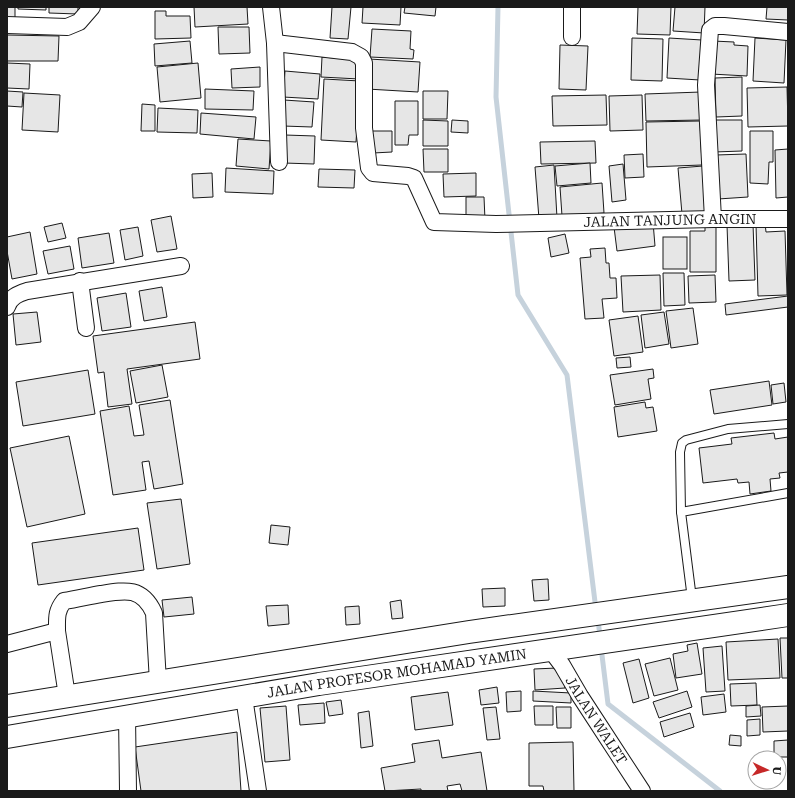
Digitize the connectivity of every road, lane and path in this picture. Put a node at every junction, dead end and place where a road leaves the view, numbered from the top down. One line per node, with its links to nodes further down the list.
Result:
1 (92, 7): 4 (street)
2 (272, 7): 7 (street)
3 (572, 7): 6 (street)
4 (7, 25)
5 (788, 32): 9 (street)
6 (572, 37)
7 (275, 43): 8 (street); 9 (street, JALAN TANJUNG ANGIN)
8 (279, 162)
9 (713, 219): 10 (street, JALAN TANJUNG ANGIN)
10 (788, 219)
11 (181, 266): 12 (street)
12 (80, 282): 13 (street); 14 (street)
13 (7, 307)
14 (86, 328)
15 (788, 424): 17 (lane)
16 (788, 493): 17 (lane)
17 (681, 512): 19 (lane)
18 (788, 587): 19 (main road, JALAN PROFESOR MOHAMAD YAMIN)
19 (692, 600): 24 (main road, JALAN PROFESOR MOHAMAD YAMIN)
20 (788, 615): 23 (main road, JALAN PROFESOR MOHAMAD YAMIN)
21 (57, 631): 22 (street); 24 (street); 25 (street)
22 (7, 644)
23 (558, 648): 26 (main road, JALAN PROFESOR MOHAMAD YAMIN); 32 (street, JALAN WALET)
24 (158, 682): 25 (main road, JALAN PROFESOR MOHAMAD YAMIN)
25 (67, 696): 27 (main road, JALAN PROFESOR MOHAMAD YAMIN)
26 (244, 697): 28 (main road, JALAN PROFESOR MOHAMAD YAMIN); 31 (street)
27 (7, 706)
28 (127, 715): 29 (main road, JALAN PROFESOR MOHAMAD YAMIN); 30 (street)
29 (7, 737)
30 (128, 791)
31 (258, 791)
32 (642, 791)

